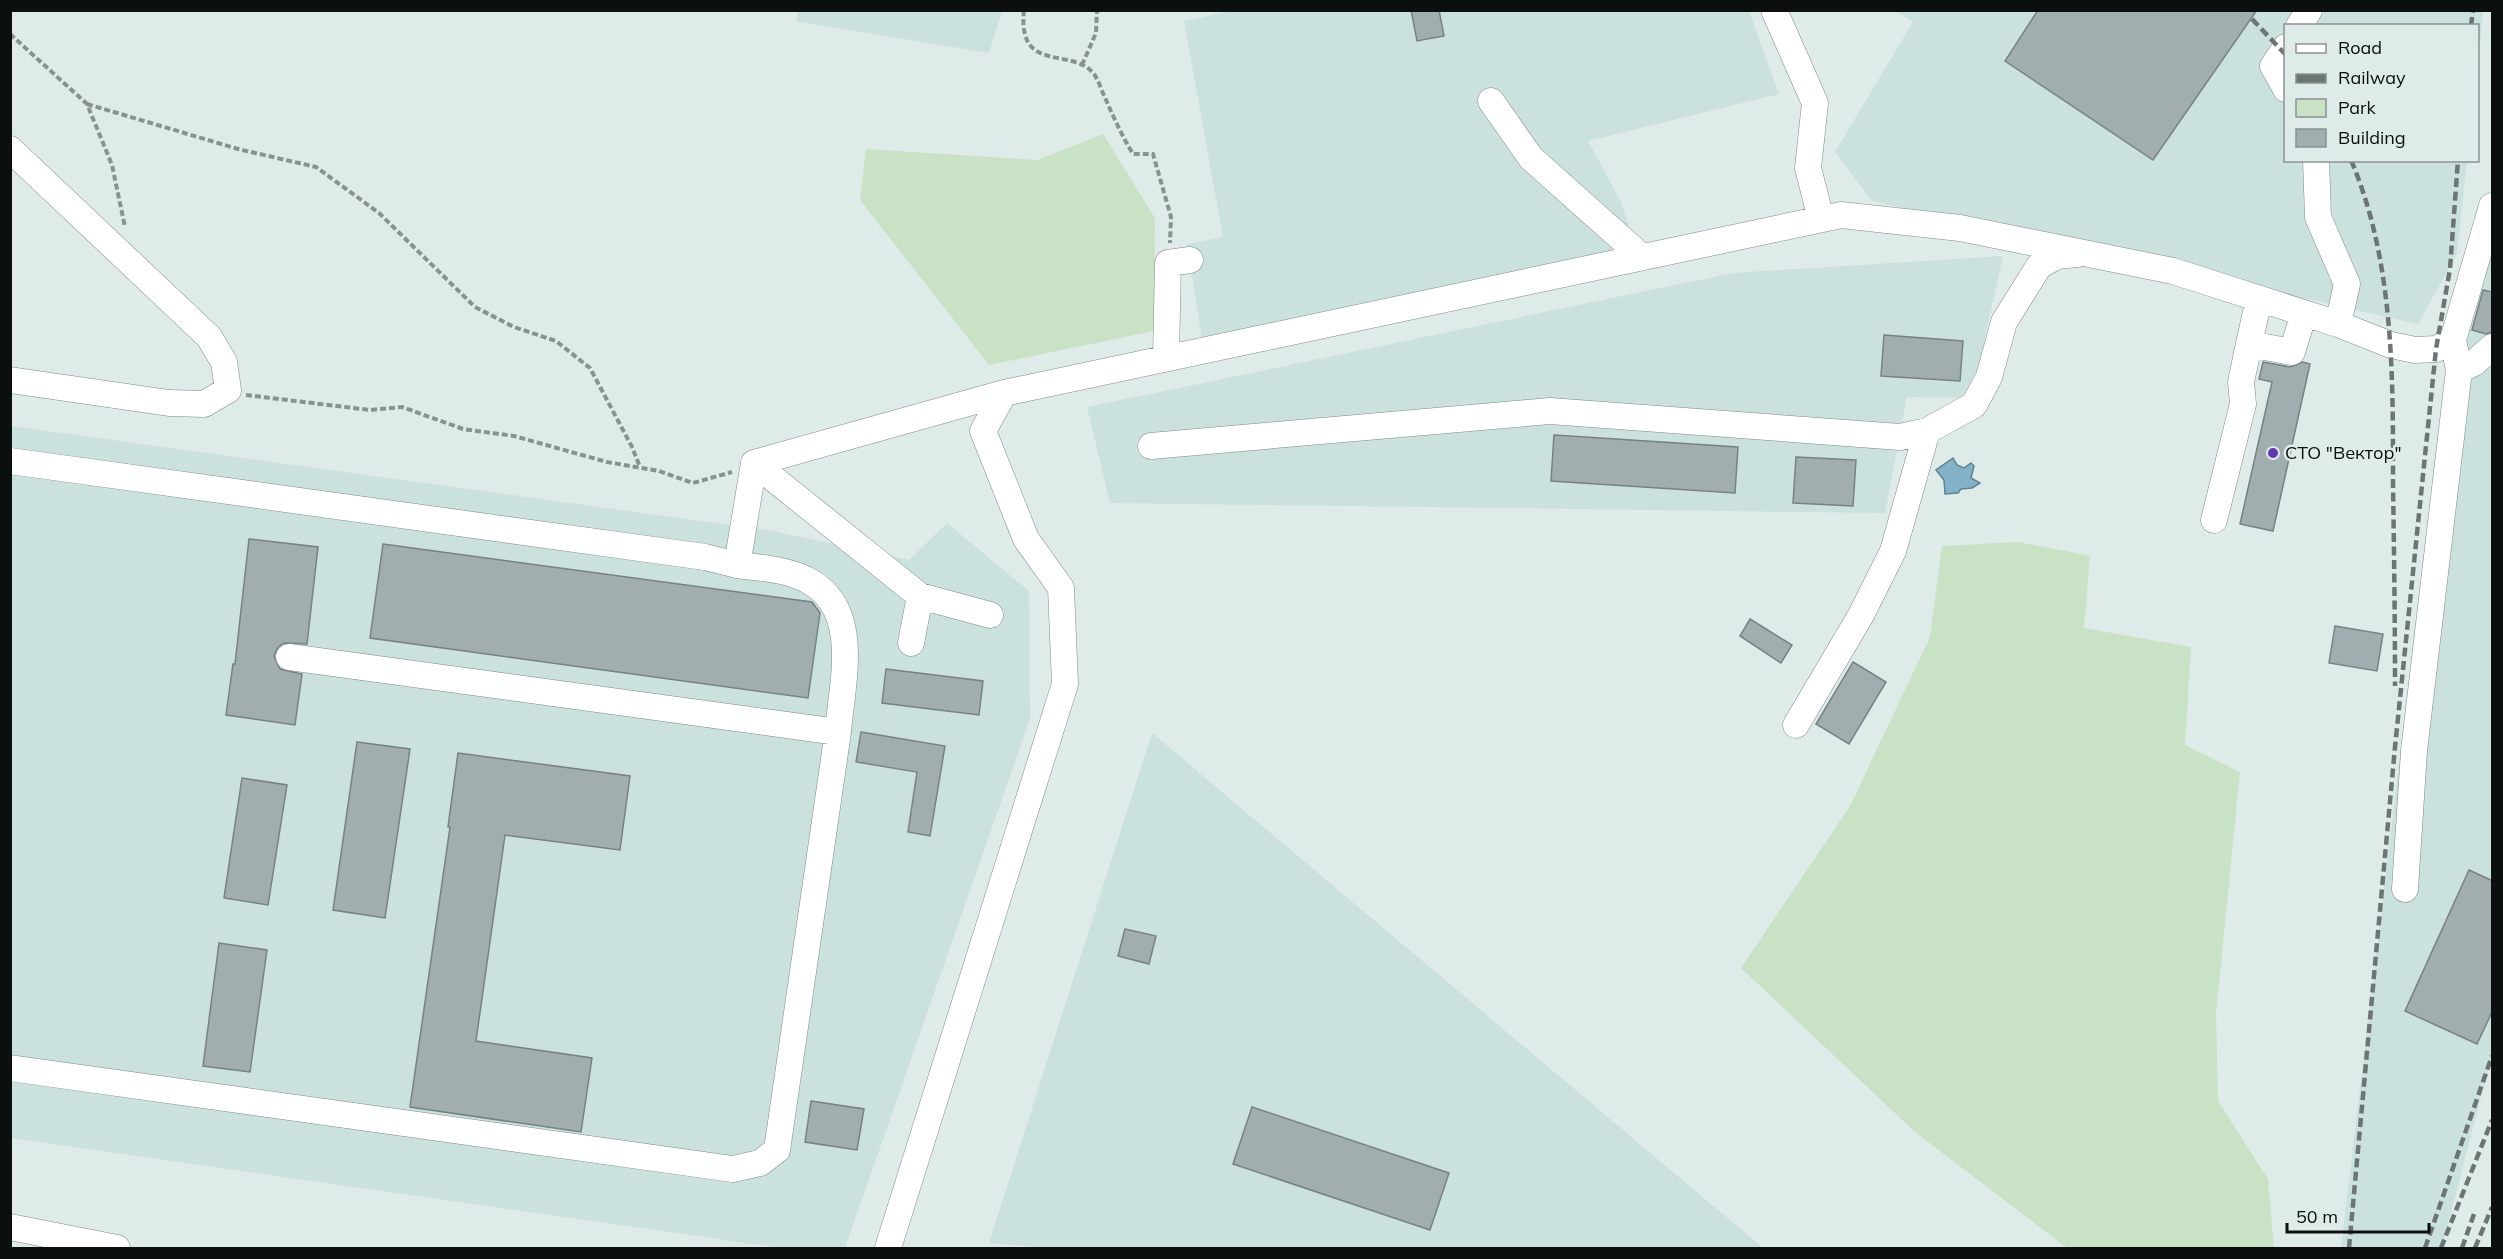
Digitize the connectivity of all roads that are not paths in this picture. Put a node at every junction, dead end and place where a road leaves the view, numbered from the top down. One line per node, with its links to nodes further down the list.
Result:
1 (1773, 10): 10 (street)
2 (2309, 10): 3 (street)
3 (2300, 24)
4 (2284, 50): 5 (street)
5 (2284, 85)
6 (1491, 101): 12 (street)
7 (10, 149): 22 (street)
8 (2316, 162): 16 (street)
9 (2493, 206): 17 (street)
10 (1821, 219): 11 (street); 12 (street)
11 (2086, 254): 14 (street); 24 (street)
12 (1642, 257): 20 (street)
13 (1179, 262): 20 (street)
14 (2259, 299): 15 (street); 18 (street)
15 (2304, 313): 16 (street); 18 (street)
16 (2338, 324): 17 (street)
17 (2453, 340): 21 (street)
18 (2249, 344): 28 (street)
19 (2493, 347): 21 (street)
20 (1166, 358): 23 (street)
21 (2459, 370): 36 (street)
22 (10, 380)
23 (1005, 393): 27 (street); 40 (street)
24 (1927, 431): 25 (street); 34 (street)
25 (1151, 446)
26 (10, 461): 29 (street)
27 (754, 464): 29 (street); 30 (street)
28 (2214, 520)
29 (737, 565): 35 (street)
30 (920, 596): 31 (street); 32 (street)
31 (990, 615)
32 (911, 643)
33 (289, 657): 35 (street)
34 (1796, 725)
35 (838, 732): 37 (street)
36 (2404, 889)
37 (10, 1068)
38 (10, 1227): 39 (street)
39 (117, 1248)
40 (888, 1248)

